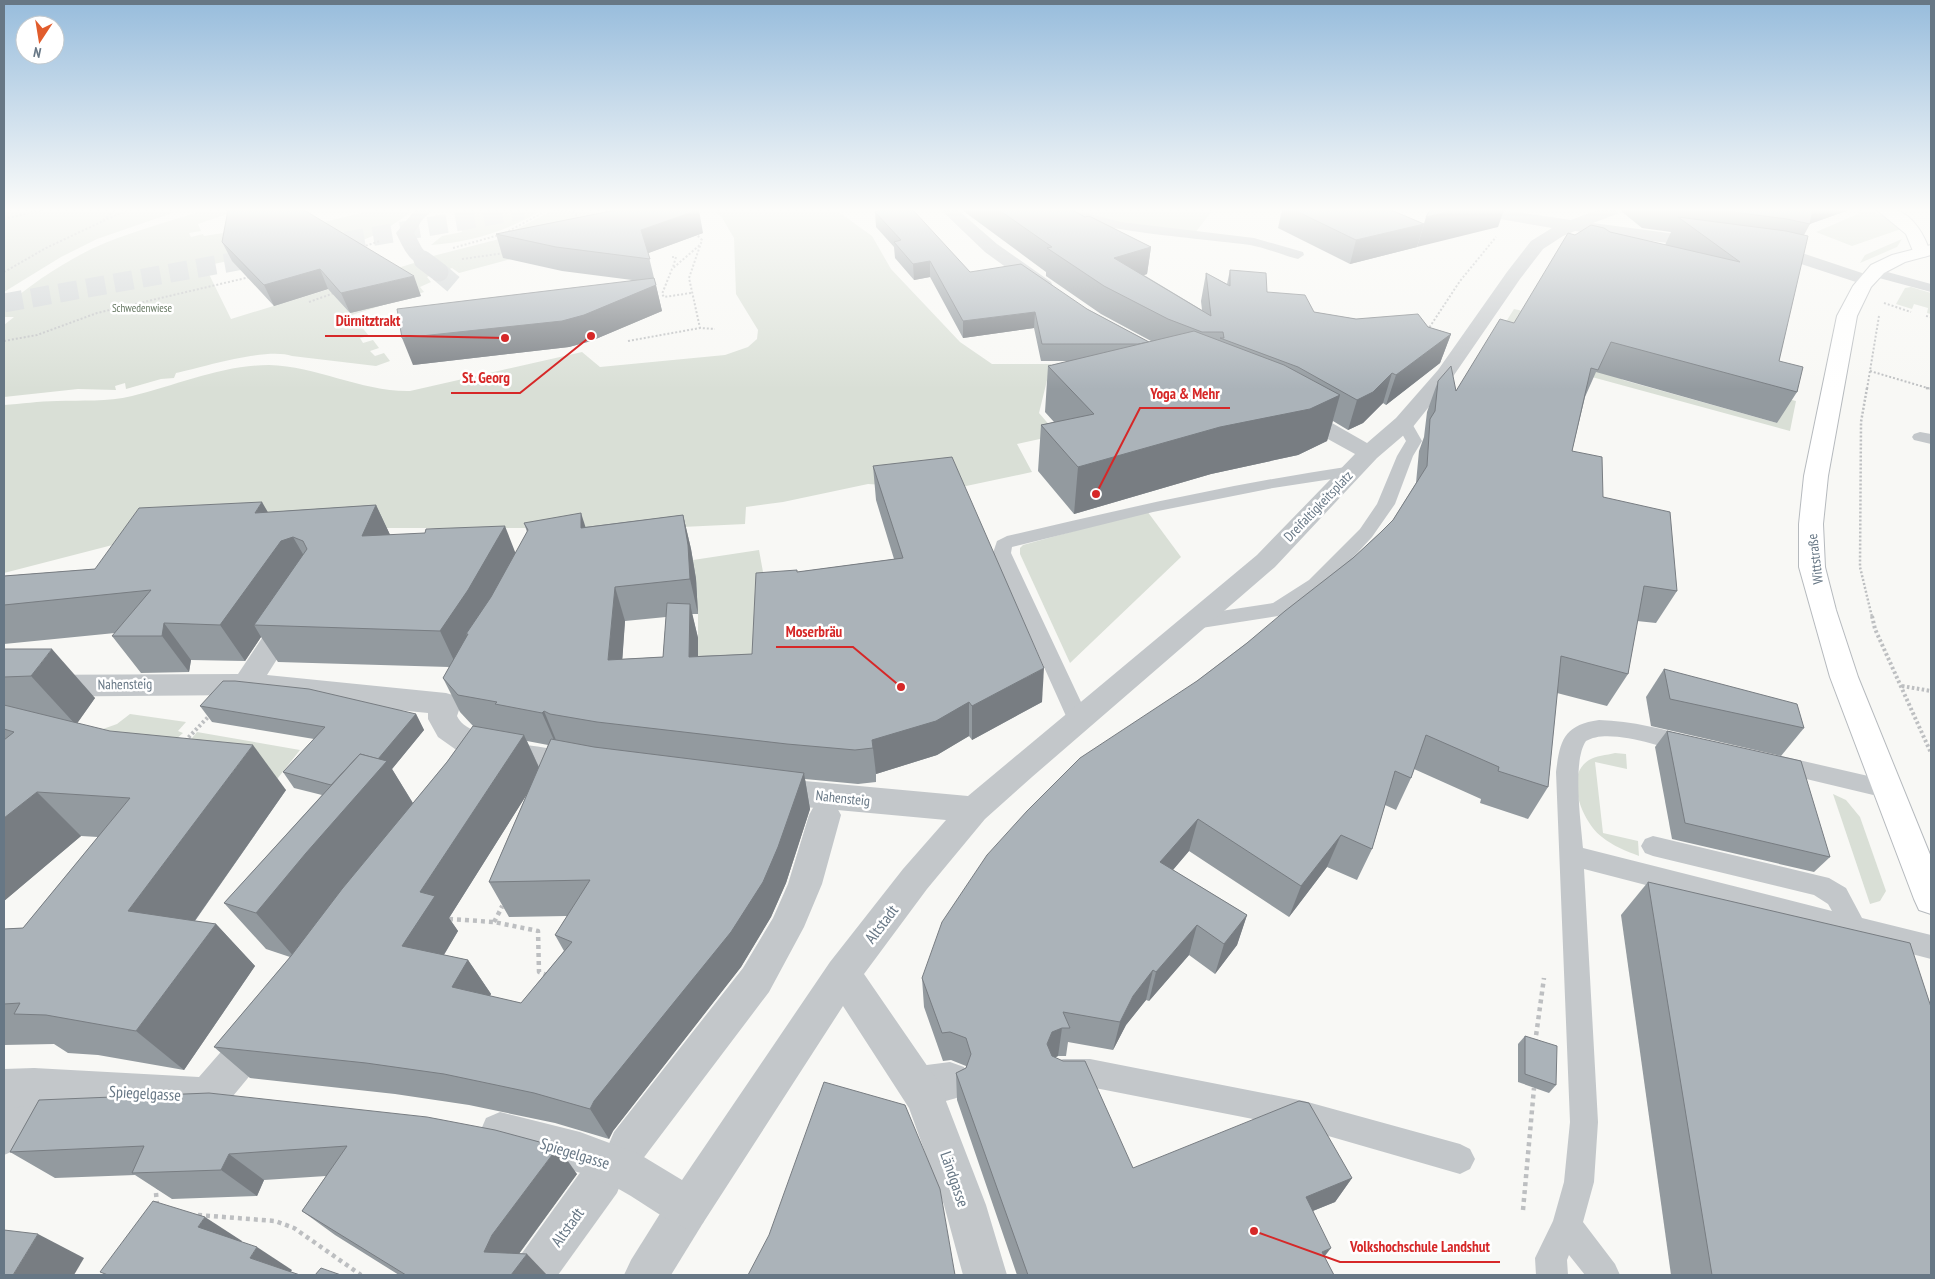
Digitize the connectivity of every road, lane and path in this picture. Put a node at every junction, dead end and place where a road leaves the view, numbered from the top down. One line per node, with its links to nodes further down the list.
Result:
1 (436, 270): 9 (street, bridge)
2 (671, 270): 15 (path)
3 (692, 270): 15 (path)
4 (1021, 270): 16 (street)
5 (1470, 270): 27 (path)
6 (1518, 270): 27 (street, Dreifaltigkeitsplatz)
7 (1844, 270): 11 (street)
8 (1878, 270): 11 (main road)
9 (439, 272)
10 (254, 276): 24 (path)
11 (1869, 276): 12 (lane); 46 (main road, Wittstraße)
12 (1912, 282): 13 (lane); 18 (path)
13 (1931, 288)
14 (343, 290): 17 (path)
15 (691, 293): 22 (path)
16 (1058, 296)
17 (309, 302)
18 (1884, 302): 19 (path); 26 (path)
19 (1911, 312)
20 (1926, 316): 21 (path)
21 (1931, 317)
22 (700, 328): 23 (path); 25 (path)
23 (716, 329)
24 (4, 341)
25 (628, 341)
26 (1870, 371): 28 (path); 37 (path)
27 (1445, 374): 30 (street, Dreifaltigkeitsplatz)
28 (1931, 389)
29 (1282, 404): 31 (street)
30 (1404, 423): 31 (street, Dreifaltigkeitsplatz); 34 (lane)
31 (1369, 453): 32 (street, Dreifaltigkeitsplatz)
32 (1352, 471): 34 (street, Dreifaltigkeitsplatz); 39 (lane)
33 (302, 601): 35 (street)
34 (1190, 627): 39 (street, Altstadt)
35 (241, 684): 36 (street, Nahensteig); 40 (path); 44 (street, Nahensteig)
36 (4, 686)
37 (1901, 686): 38 (path); 42 (path)
38 (1931, 691)
39 (1078, 719): 47 (street, Altstadt)
40 (182, 744)
41 (1711, 750): 50 (lane)
42 (1931, 753)
43 (1759, 760): 46 (lane)
44 (609, 770)
45 (747, 787): 47 (street, Nahensteig)
46 (1890, 790): 52 (main road, Wittstraße)
47 (974, 810): 57 (street, Altstadt)
48 (825, 815): 67 (street)
49 (1653, 846): 55 (lane)
50 (1572, 856): 55 (lane); 75 (lane)
51 (507, 896): 54 (path)
52 (1931, 899)
53 (449, 919): 54 (path)
54 (494, 922): 58 (path)
55 (1854, 928): 56 (lane)
56 (1931, 947)
57 (843, 974): 72 (street, Altstadt); 79 (street, Ländgasse)
58 (556, 978)
59 (276, 1014): 63 (street)
60 (1059, 1072): 68 (lane)
61 (19, 1088): 63 (street, Spiegelgasse); 66 (street)
62 (1534, 1088): 73 (path)
63 (208, 1096): 64 (street, Spiegelgasse)
64 (246, 1100)
65 (469, 1126): 72 (street, Spiegelgasse)
66 (4, 1135)
67 (628, 1146)
68 (1460, 1159)
69 (602, 1178): 77 (street, Altstadt)
70 (161, 1181): 71 (path)
71 (157, 1208)
72 (688, 1208): 78 (street, Altstadt)
73 (1523, 1210)
74 (192, 1215): 76 (path)
75 (1567, 1226): 80 (lane); 81 (lane)
76 (361, 1275)
77 (532, 1275)
78 (646, 1275)
79 (984, 1275)
80 (1552, 1275)
81 (1604, 1275)

